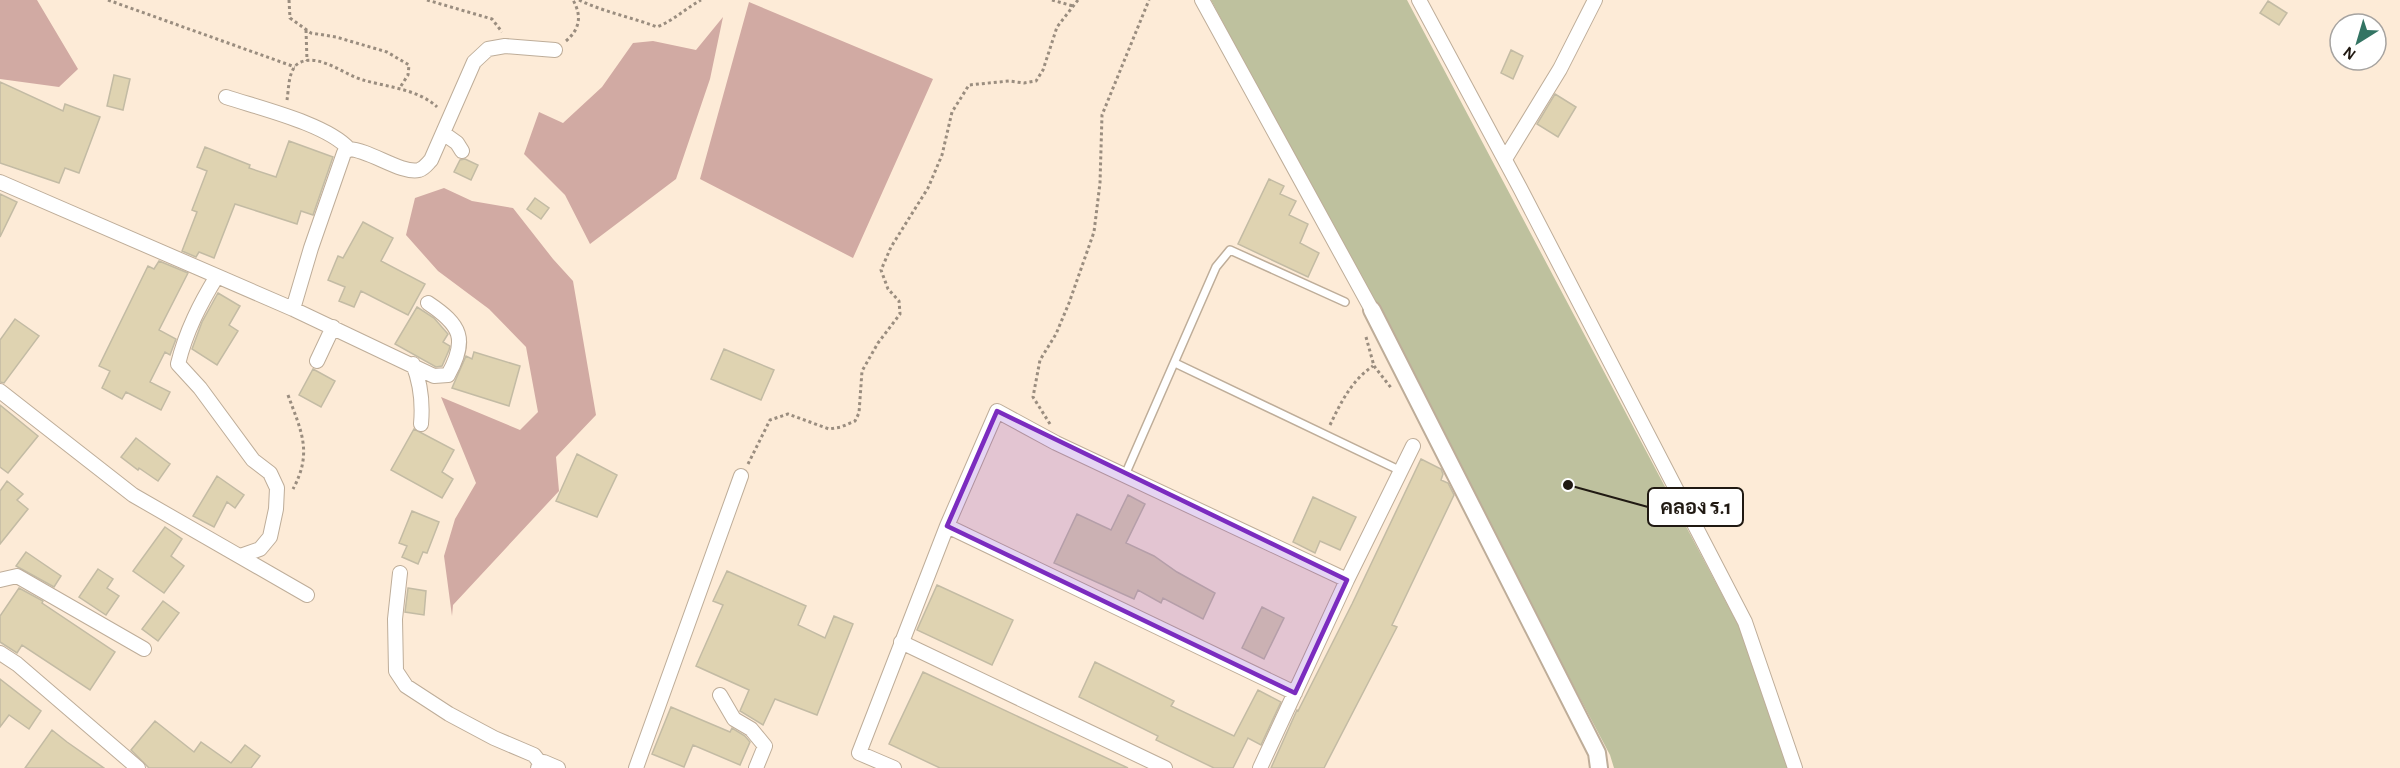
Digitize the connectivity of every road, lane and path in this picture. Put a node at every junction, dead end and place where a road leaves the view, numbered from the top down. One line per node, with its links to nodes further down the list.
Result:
1 (108, 0): 18 (path)
2 (289, 0): 14 (path)
3 (427, 0): 15 (path)
4 (573, 0): 16 (path)
5 (579, 0): 6 (path)
6 (701, 0)
7 (1052, 0): 13 (path)
8 (1078, 0): 13 (path)
9 (1149, 0): 41 (path)
10 (1202, 0): 31 (street)
11 (1419, 0): 25 (street)
12 (1595, 0): 25 (street)
13 (1073, 6): 45 (path)
14 (306, 30): 17 (path); 19 (path)
15 (514, 47): 16 (street); 22 (street)
16 (555, 50)
17 (307, 61): 18 (path); 19 (path)
18 (295, 67): 21 (path)
19 (399, 89): 22 (path)
20 (226, 97): 21 (street)
21 (285, 116): 23 (street)
22 (445, 128): 23 (street); 24 (street)
23 (349, 149): 30 (street)
24 (462, 151)
25 (1504, 159): 67 (street)
26 (0, 182): 27 (street)
27 (217, 276): 30 (street); 48 (street)
28 (1345, 302): 34 (lane)
29 (428, 303): 35 (street)
30 (293, 309): 32 (street)
31 (1372, 310): 66 (street)
32 (333, 327): 33 (street); 35 (street)
33 (317, 361)
34 (1175, 363): 40 (lane); 44 (lane)
35 (413, 364): 39 (street)
36 (1374, 366): 40 (path)
37 (0, 391): 48 (street)
38 (288, 394): 46 (path)
39 (421, 424)
40 (1326, 435): 43 (lane)
41 (1056, 442): 44 (street); 47 (street)
42 (1413, 446): 43 (street)
43 (1401, 471): 51 (street)
44 (1125, 475): 51 (street)
45 (741, 476): 61 (street)
46 (289, 495)
47 (948, 526): 53 (street); 56 (street)
48 (240, 556): 52 (street)
49 (400, 573): 58 (street)
50 (0, 580): 54 (street)
51 (1347, 580): 56 (street)
52 (307, 595)
53 (901, 642): 63 (street); 64 (street)
54 (144, 649)
55 (0, 653): 59 (street)
56 (1295, 693): 65 (street)
57 (720, 695): 62 (street)
58 (540, 766): 60 (street)
59 (138, 768)
60 (558, 768)
61 (636, 768)
62 (756, 768)
63 (894, 768)
64 (1165, 768)
65 (1260, 768)
66 (1599, 768)
67 (1795, 768)

